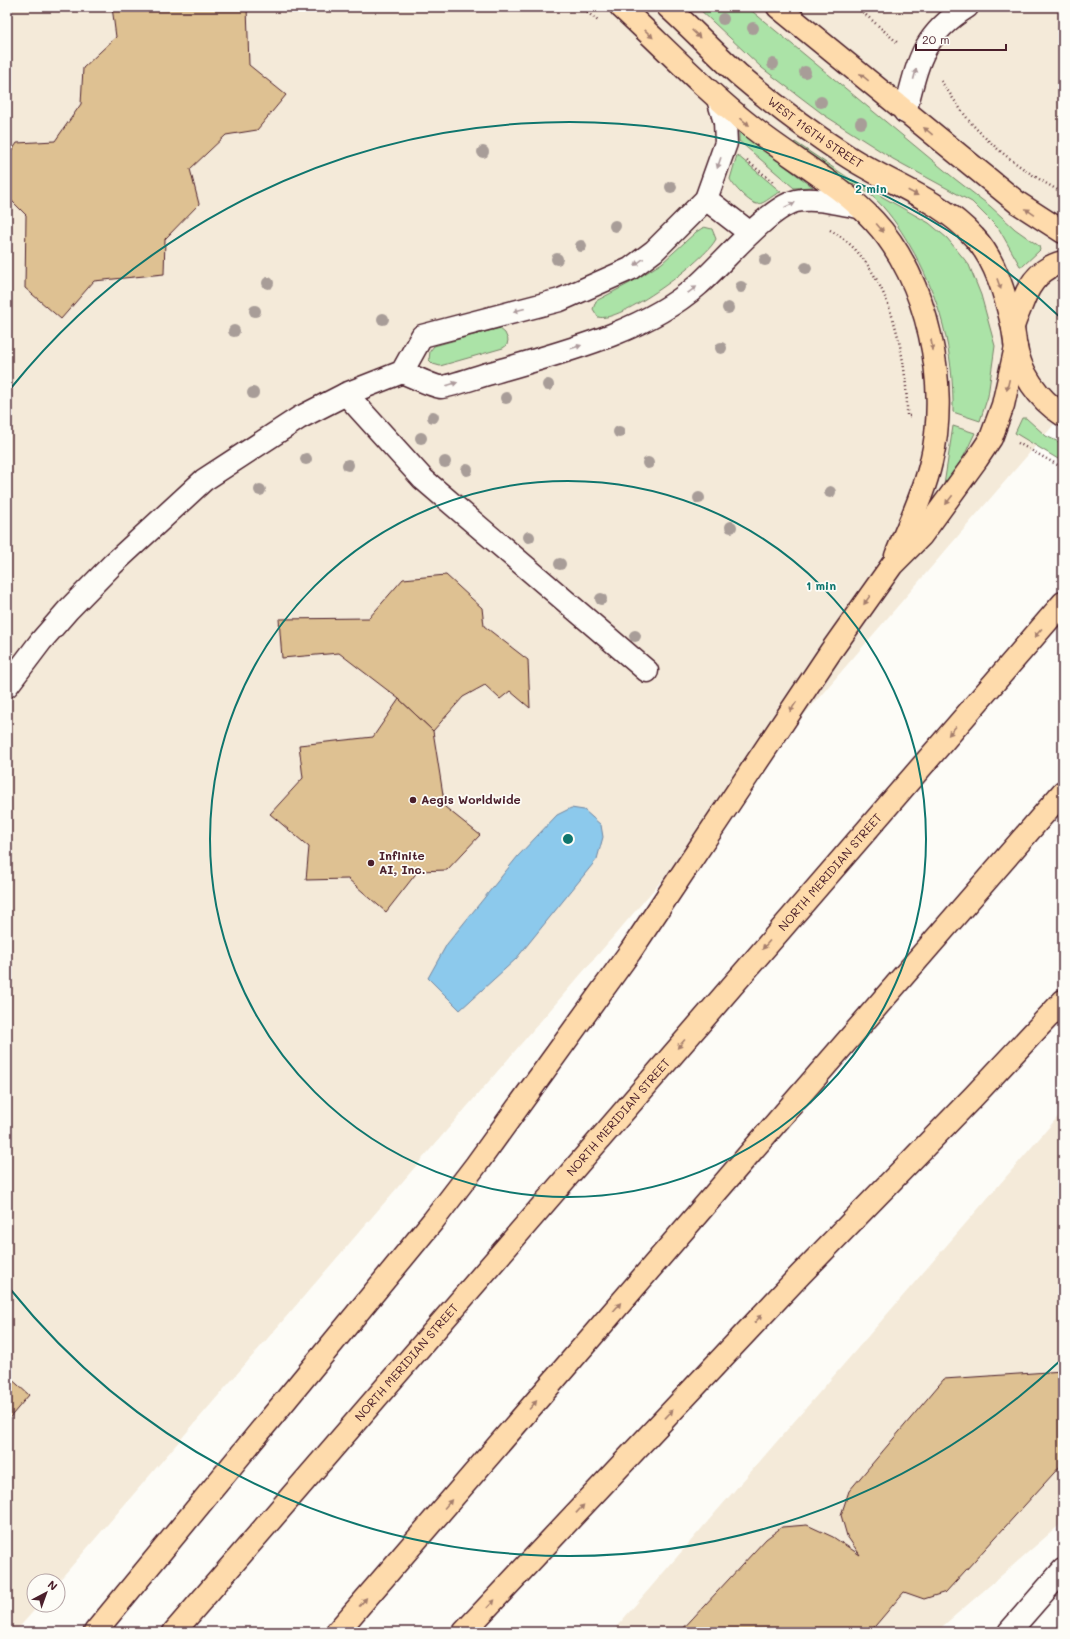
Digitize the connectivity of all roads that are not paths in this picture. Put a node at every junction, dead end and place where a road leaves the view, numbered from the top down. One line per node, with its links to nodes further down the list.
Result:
1 (621, 7): 5 (main road, one-way to 5)
2 (668, 7): 12 (main road, WEST 116TH STREET, one-way to 12)
3 (778, 7): 6 (main road, one-way to 3)
4 (967, 7): 6 (lane, one-way to 4)
5 (718, 99): 7 (lane, one-way to 7); 8 (main road, one-way to 8)
6 (906, 112): 9 (main road, one-way to 6)
7 (706, 199): 10 (lane); 13 (lane, one-way to 13)
8 (859, 207): 10 (lane, one-way to 8); 16 (main road, one-way to 16)
9 (1063, 232)
10 (750, 233): 13 (lane, one-way to 10)
11 (1063, 262): 12 (main road)
12 (1015, 338): 15 (main road, WEST 116TH STREET); 16 (main road, one-way to 16)
13 (402, 372): 14 (lane)
14 (346, 394): 18 (lane); 19 (lane)
15 (1063, 415)
16 (892, 565): 23 (main road, one-way to 23)
17 (1063, 603): 24 (main road, NORTH MERIDIAN STREET, one-way to 24)
18 (647, 671)
19 (7, 686)
20 (1063, 792): 25 (main road, one-way to 20)
21 (1063, 1001): 26 (main road, one-way to 21)
22 (1063, 1570): 27 (lane)
23 (95, 1632)
24 (174, 1632)
25 (337, 1632)
26 (464, 1632)
27 (1009, 1632)

